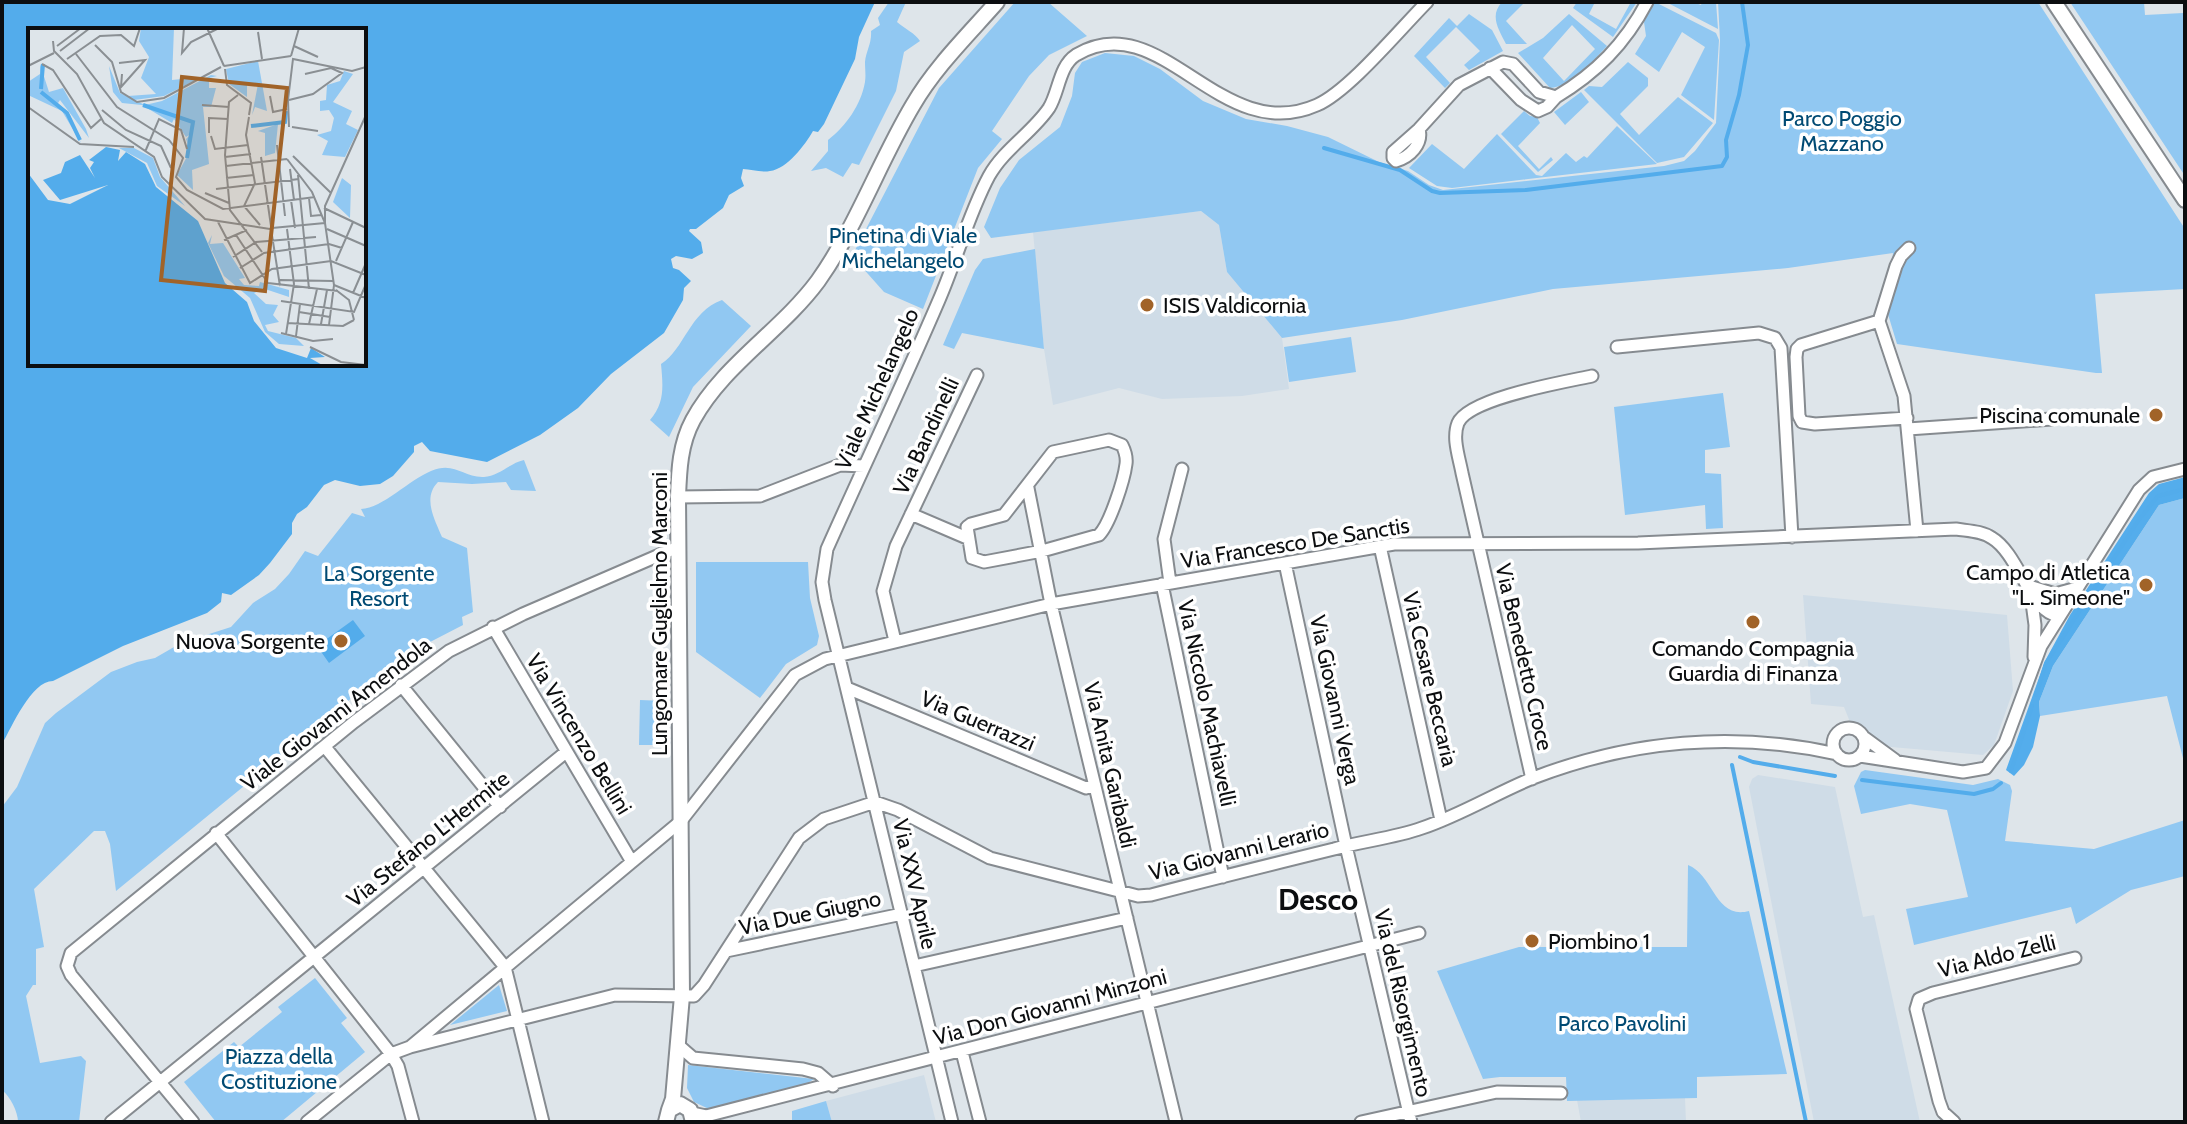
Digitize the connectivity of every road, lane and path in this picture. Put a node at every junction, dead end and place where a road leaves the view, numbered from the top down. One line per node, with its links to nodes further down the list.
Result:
1 (997, 2): 20 (street, Lungomare Guglielmo Marconi)
2 (1427, 2): 16 (street, Viale Michelangelo)
3 (1647, 2): 6 (street)
4 (2054, 2): 8 (street)
5 (1490, 68): 6 (street); 6 (street); 7 (street)
6 (1556, 97)
7 (1419, 129)
8 (2185, 200)
9 (1909, 248): 10 (street)
10 (1879, 321): 15 (street); 15 (street)
11 (1617, 347): 23 (street)
12 (977, 375): 21 (street, Via Bandinelli)
13 (1592, 376): 25 (street, Via Benedetto Croce)
14 (2052, 419): 15 (street)
15 (1908, 423): 22 (street)
16 (864, 466): 20 (street); 37 (street, Viale Michelangelo)
17 (1182, 469): 30 (street, Via Niccolo Machiavelli)
18 (2185, 469): 32 (street)
19 (1028, 488): 24 (street); 28 (street, Via Anita Garibaldi); 28 (street)
20 (678, 497): 27 (street, Lungomare Guglielmo Marconi)
21 (911, 514): 24 (street, Via Bandinelli); 36 (street, Via Bandinelli)
22 (1917, 531): 23 (street, Via Francesco De Sanctis); 31 (street, Via Francesco De Sanctis)
23 (1792, 537): 25 (street, Via Francesco De Sanctis)
24 (967, 538): 28 (street)
25 (1478, 544): 26 (street, Via Francesco De Sanctis); 49 (street, Via Benedetto Croce)
26 (1380, 546): 29 (street, Via Francesco De Sanctis); 55 (street, Via Cesare Beccaria)
27 (678, 547): 35 (street, Viale Giovanni Amendola); 52 (street, Lungomare Guglielmo Marconi)
28 (1042, 551): 33 (street, Via Anita Garibaldi)
29 (1285, 563): 30 (street, Via Francesco De Sanctis); 58 (street, Via Giovanni Verga)
30 (1166, 584): 33 (street, Via Francesco De Sanctis); 61 (street, Via Niccolo Machiavelli)
31 (2029, 586): 32 (street); 34 (street, Via Francesco De Sanctis); 38 (street, Via Francesco De Sanctis)
32 (2077, 588): 34 (street)
33 (1051, 604): 36 (street, Via Francesco De Sanctis); 50 (street, Via Anita Garibaldi)
34 (2059, 616): 38 (street)
35 (493, 627): 39 (street, Viale Giovanni Amendola); 45 (street, Via Vincenzo Bellini)
36 (895, 641): 37 (street, Via Francesco De Sanctis)
37 (839, 656): 40 (street, Via XXV Aprile); 51 (street, Via Francesco De Sanctis)
38 (2033, 664): 48 (street)
39 (401, 685): 43 (street, Viale Giovanni Amendola); 54 (street)
40 (847, 688): 50 (street, Via Guerrazzi); 53 (street, Via XXV Aprile)
41 (1835, 737): 42 (street); 44 (street, Via Giovanni Lerario); 46 (street)
42 (1865, 738): 47 (street); 48 (street)
43 (325, 747): 57 (street, Viale Giovanni Amendola); 60 (street)
44 (1804, 747): 46 (street, Via Giovanni Lerario); 49 (street, Via Giovanni Lerario)
45 (566, 752): 54 (street, Via Stefano L'Hermite); 59 (street, Via Vincenzo Bellini)
46 (1837, 754): 47 (street)
47 (1860, 756): 48 (street)
48 (1895, 761)
49 (1532, 779): 55 (street, Via Giovanni Lerario)
50 (1094, 786): 62 (street, Via Anita Garibaldi)
51 (707, 791): 52 (street); 56 (street, Via Francesco De Sanctis)
52 (681, 797): 56 (street, Lungomare Guglielmo Marconi)
53 (875, 802): 62 (street, Via Giovanni Lerario); 63 (street, Via XXV Aprile); 67 (street)
54 (500, 807): 60 (street, Via Stefano L'Hermite)
55 (1441, 820): 58 (street, Via Giovanni Lerario)
56 (681, 821): 59 (street, Via Francesco De Sanctis); 72 (street, Lungomare Guglielmo Marconi)
57 (216, 833): 68 (street); 81 (street, Viale Giovanni Amendola)
58 (1346, 846): 61 (street, Via Giovanni Lerario); 66 (street, Via del Risorgimento)
59 (632, 862): 71 (street, Via Francesco De Sanctis)
60 (424, 870): 68 (street, Via Stefano L'Hermite); 71 (street)
61 (1223, 877): 62 (street, Via Giovanni Lerario)
62 (1119, 892): 64 (street, Via Anita Garibaldi)
63 (902, 914): 67 (street, Via Due Giugno); 70 (street, Via XXV Aprile)
64 (1127, 918): 70 (street); 73 (street, Via Anita Garibaldi)
65 (1419, 933): 66 (street, Via Don Giovanni Minzoni)
66 (1369, 945): 73 (street, Via Don Giovanni Minzoni); 85 (street, Via del Risorgimento)
67 (726, 951): 72 (street)
68 (315, 957): 78 (street); 81 (street)
69 (2075, 958): 96 (street, Via Aldo Zelli)
70 (914, 966): 79 (street, Via XXV Aprile)
71 (505, 967): 74 (street); 76 (street, Via Francesco De Sanctis)
72 (682, 996): 74 (street); 75 (street, Lungomare Guglielmo Marconi)
73 (1146, 1001): 77 (street, Via Don Giovanni Minzoni); 94 (street, Via Anita Garibaldi)
74 (518, 1019): 76 (street); 91 (street)
75 (678, 1045): 80 (street, Lungomare Guglielmo Marconi); 82 (street)
76 (410, 1047): 78 (street)
77 (962, 1052): 79 (street, Via Don Giovanni Minzoni); 93 (street)
78 (391, 1054): 89 (street); 90 (street)
79 (937, 1059): 82 (street, Via Don Giovanni Minzoni); 92 (street, Via XXV Aprile)
80 (676, 1065): 84 (street); 86 (street, Lungomare Guglielmo Marconi)
81 (161, 1081): 87 (street); 88 (street)
82 (833, 1086): 84 (street, Via Don Giovanni Minzoni)
83 (1561, 1093): 85 (street)
84 (691, 1114): 86 (street)
85 (1410, 1116): 95 (street)
86 (666, 1118)
87 (111, 1122)
88 (193, 1122)
89 (307, 1122)
90 (413, 1122)
91 (543, 1122)
92 (952, 1122)
93 (980, 1122)
94 (1176, 1122)
95 (1361, 1122)
96 (1954, 1122)

